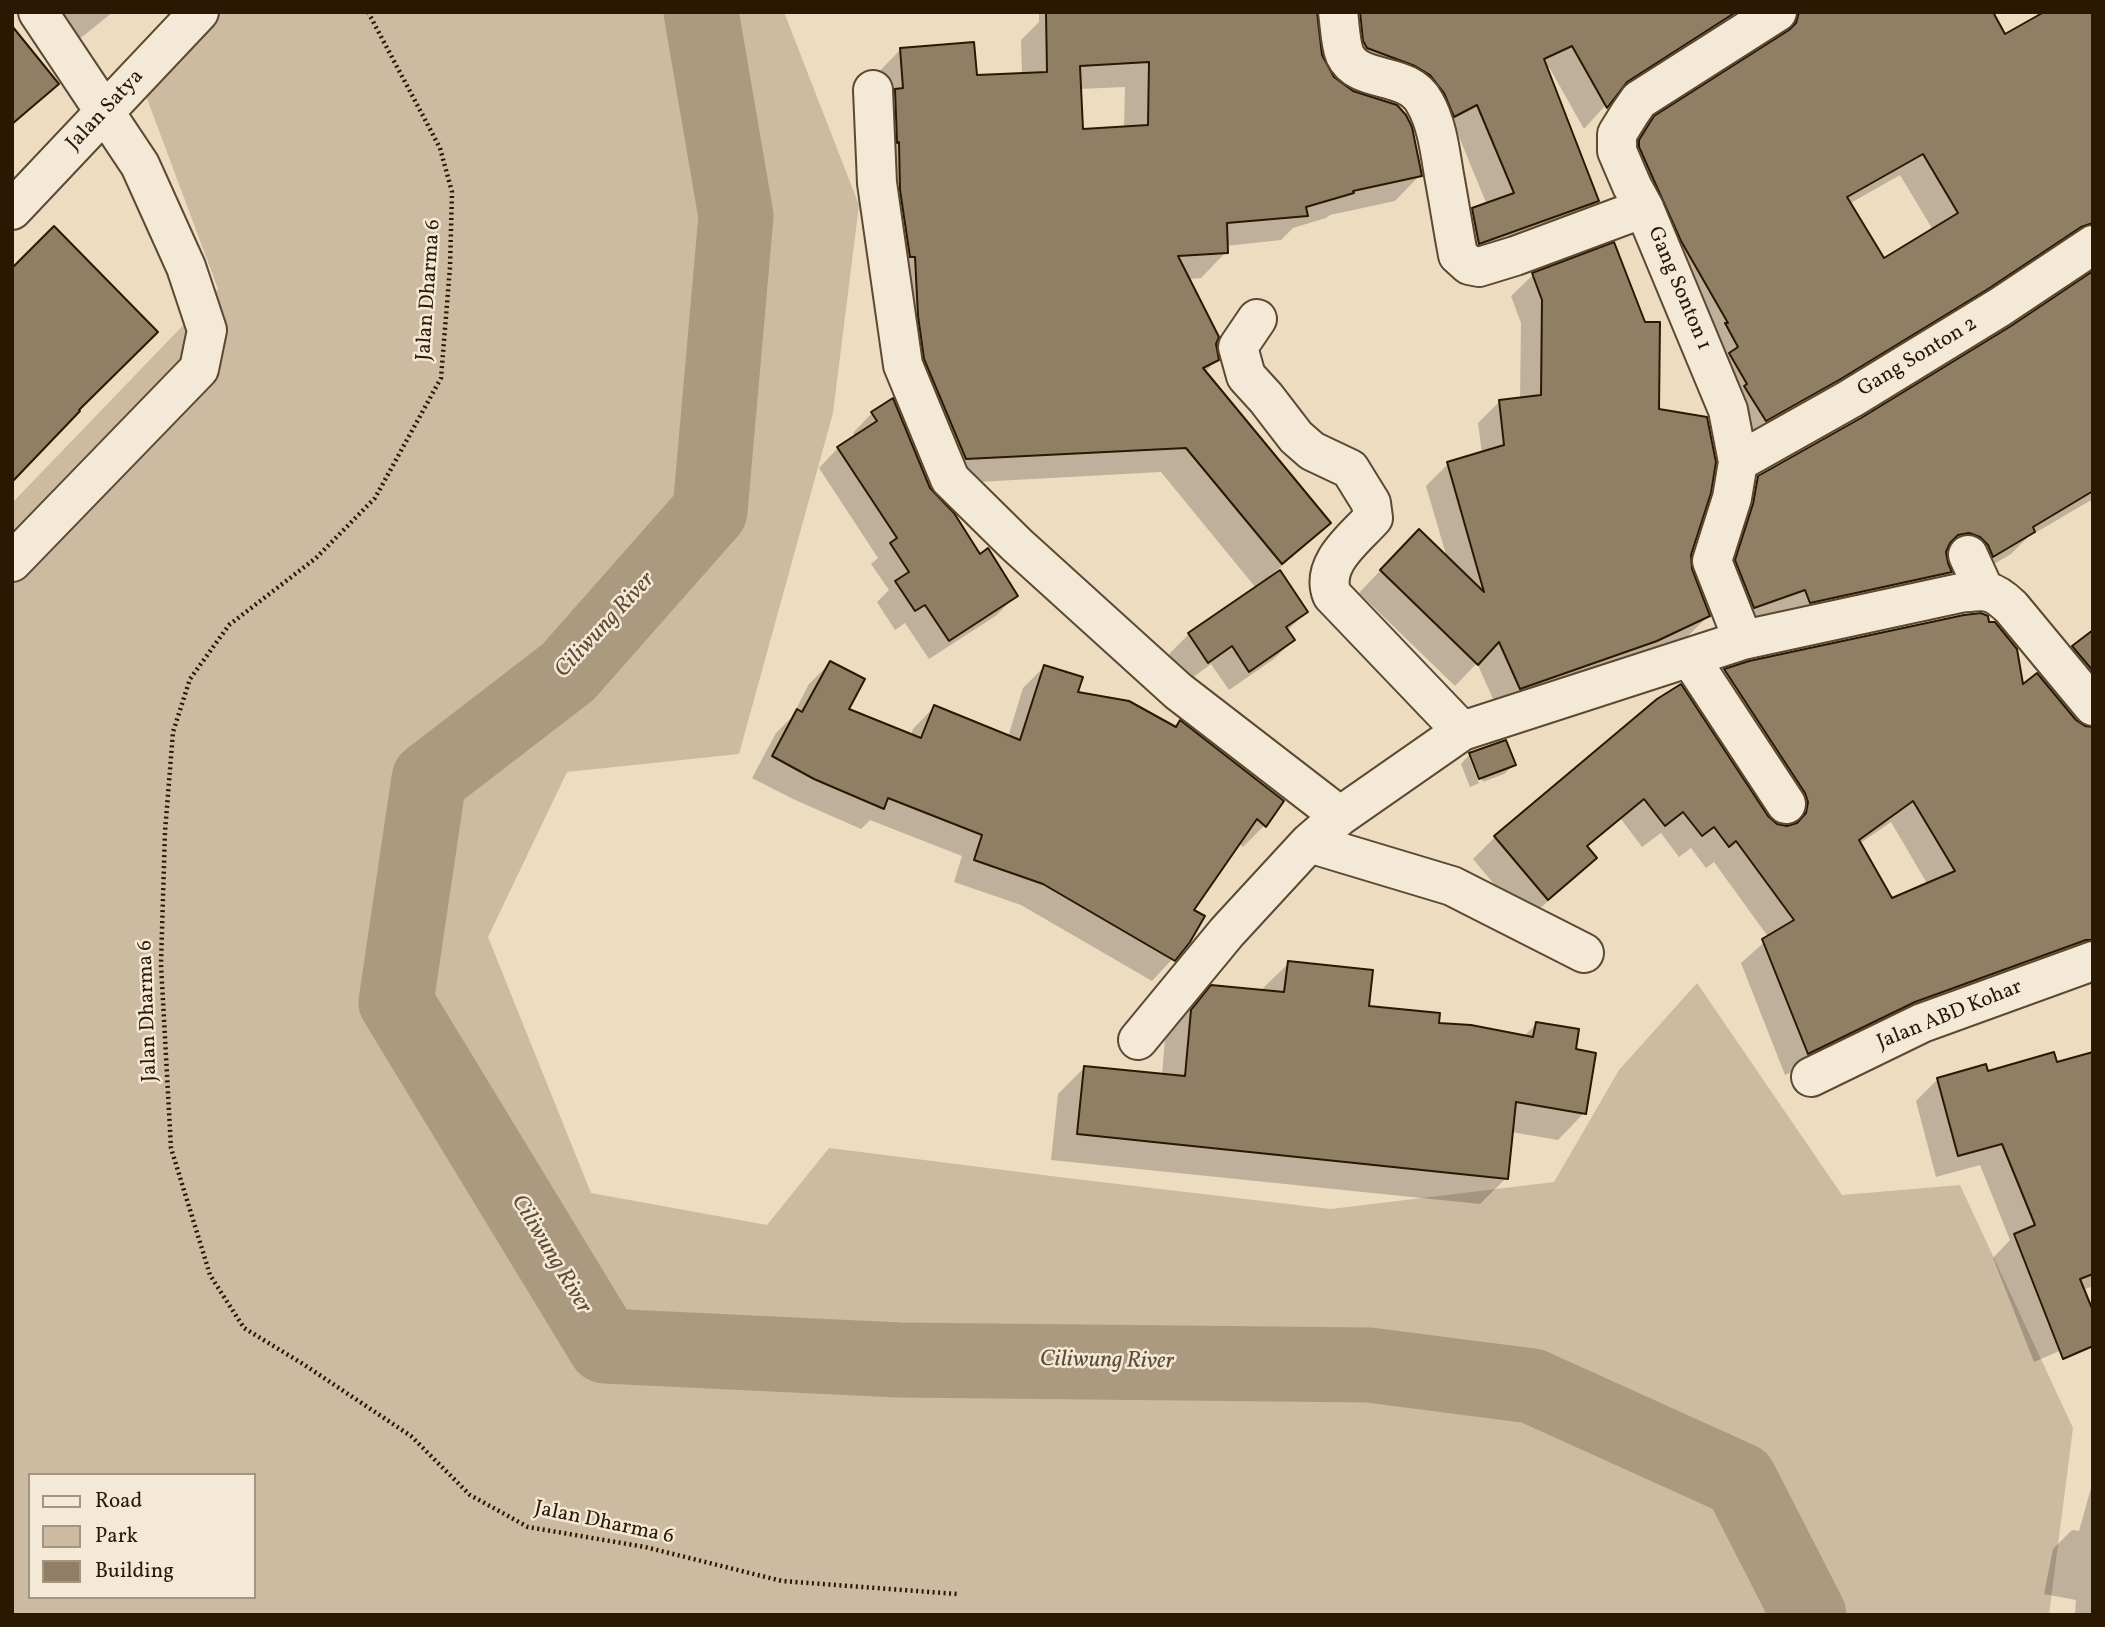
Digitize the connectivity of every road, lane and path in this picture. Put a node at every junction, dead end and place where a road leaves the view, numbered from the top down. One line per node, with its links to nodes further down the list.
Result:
1 (38, 12): 7 (street)
2 (199, 12): 7 (street, Jalan Satya)
3 (368, 12): 27 (path, Jalan Dharma 6)
4 (1338, 12): 8 (street)
5 (1777, 12): 8 (street, Gang Sonton 1)
6 (873, 90): 21 (street)
7 (105, 112): 9 (street, Jalan Satya); 14 (street)
8 (1644, 208): 12 (street, Gang Sonton 1)
9 (12, 210)
10 (2093, 245): 12 (street, Gang Sonton 2)
11 (1257, 319): 19 (street)
12 (1738, 462): 16 (street, Gang Sonton 1)
13 (1968, 555): 15 (street)
14 (12, 562)
15 (1984, 590): 16 (street); 18 (street)
16 (1742, 640): 17 (street)
17 (1690, 658): 19 (street); 20 (street)
18 (2093, 706)
19 (1462, 732): 21 (street)
20 (1786, 804)
21 (1340, 816): 22 (street)
22 (1309, 844): 23 (street); 25 (street)
23 (1584, 953)
24 (2093, 961): 26 (street, Jalan ABD Kohar)
25 (1138, 1040)
26 (1811, 1077)
27 (957, 1594)

